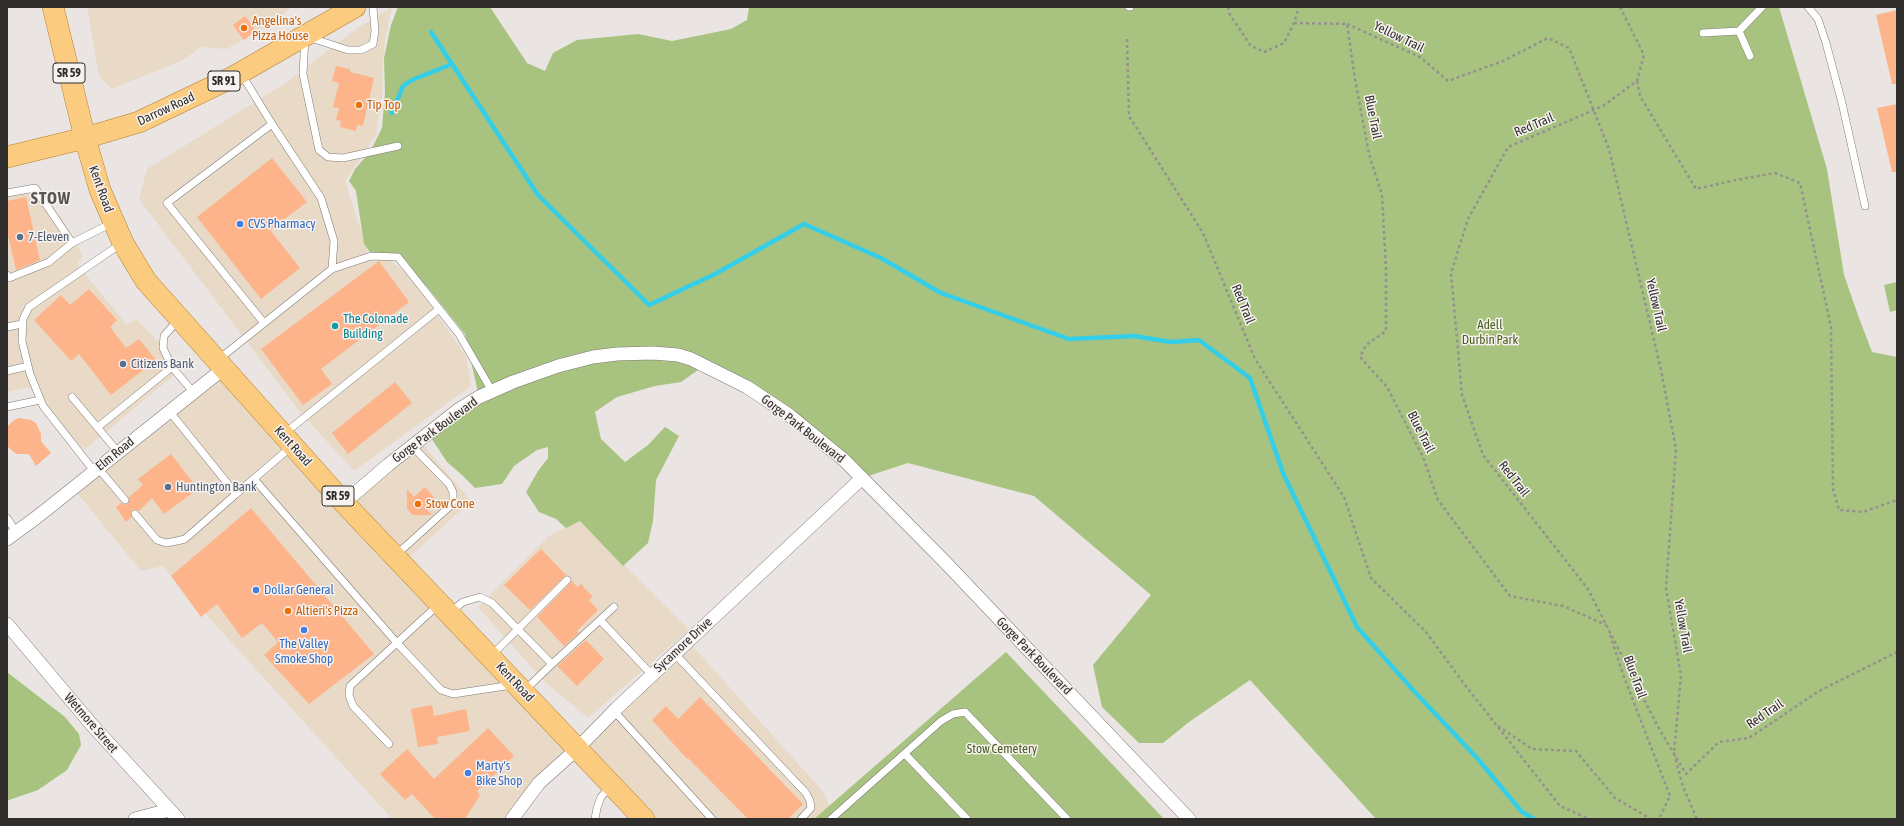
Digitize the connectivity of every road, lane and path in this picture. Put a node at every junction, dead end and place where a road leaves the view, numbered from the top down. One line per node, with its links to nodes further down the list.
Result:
1 (53, 7): 20 (main road, Kent Road / SR 59)
2 (355, 7): 13 (main road, Darrow Road / SR 91)
3 (373, 7): 13 (lane)
4 (1228, 7): 9 (path)
5 (1299, 7): 9 (path)
6 (1620, 7): 17 (path)
7 (1762, 7): 11 (lane)
8 (1808, 7): 24 (lane)
9 (1294, 23): 10 (path)
10 (1347, 24): 18 (path, Yellow Trail); 65 (path, Blue Trail)
11 (1739, 31): 12 (lane); 15 (lane)
12 (1703, 32)
13 (305, 36): 16 (main road, Darrow Road / SR 91); 21 (lane)
14 (1127, 39): 75 (path, Red Trail)
15 (1750, 56)
16 (240, 72): 19 (lane); 20 (main road, Darrow Road / SR 91)
17 (1637, 82): 18 (path, Red Trail); 54 (path)
18 (1593, 110): 65 (path, Red Trail); 78 (path, Yellow Trail)
19 (272, 124): 28 (lane); 33 (lane)
20 (85, 138): 22 (main road, Darrow Road / SR 91); 25 (main road, Kent Road / SR 59)
21 (398, 146)
22 (7, 157)
23 (7, 193): 26 (lane)
24 (1865, 206)
25 (114, 222): 26 (lane); 27 (main road, Kent Road / SR 59)
26 (72, 243): 29 (lane)
27 (123, 243): 31 (main road, Kent Road / SR 59); 32 (lane)
28 (332, 269): 30 (lane); 33 (lane)
29 (7, 275)
30 (439, 309): 39 (lane); 46 (lane)
31 (180, 318): 35 (main road, Kent Road / SR 59); 37 (lane)
32 (22, 322): 34 (lane); 36 (lane)
33 (264, 322): 35 (lane)
34 (7, 327)
35 (220, 365): 40 (street, Elm Road); 46 (main road, Kent Road / SR 59)
36 (28, 366): 38 (lane); 42 (lane)
37 (172, 366): 40 (lane); 45 (lane)
38 (7, 371)
39 (492, 391): 47 (street, Gorge Park Boulevard); 50 (street, Gorge Park Boulevard)
40 (194, 393): 44 (street, Elm Road)
41 (72, 397): 45 (lane)
42 (40, 400): 43 (lane); 49 (lane)
43 (7, 407)
44 (170, 412): 48 (street, Elm Road); 52 (lane)
45 (98, 427): 48 (lane)
46 (288, 440): 51 (lane); 55 (main road, Kent Road / SR 59)
47 (412, 446): 55 (street, Gorge Park Boulevard); 59 (lane)
48 (118, 452): 49 (street, Elm Road)
49 (96, 470): 53 (lane); 58 (street, Elm Road)
50 (862, 478): 69 (street, Sycamore Drive); 91 (street, Gorge Park Boulevard)
51 (254, 479): 52 (lane); 67 (lane)
52 (236, 494): 56 (lane)
53 (125, 500)
54 (1897, 500)
55 (344, 503): 59 (main road, Kent Road / SR 59)
56 (135, 514)
57 (7, 518): 58 (lane)
58 (12, 536)
59 (395, 556): 62 (main road, Kent Road / SR 59)
60 (567, 580): 66 (lane)
61 (614, 607): 63 (lane)
62 (444, 608): 66 (lane); 67 (lane); 70 (main road, Kent Road / SR 59)
63 (600, 620): 71 (lane); 72 (lane)
64 (7, 624): 81 (street, Wetmore Street)
65 (1607, 626): 78 (path, Red Trail); 94 (path, Blue Trail)
66 (518, 629): 70 (lane); 71 (lane)
67 (397, 643): 73 (lane); 76 (lane)
68 (1897, 652): 78 (path, Red Trail)
69 (675, 654): 72 (street, Sycamore Drive); 88 (lane)
70 (491, 657): 73 (main road, Kent Road / SR 59)
71 (552, 664): 73 (lane)
72 (652, 675): 74 (street, Sycamore Drive)
73 (520, 688): 77 (main road, Kent Road / SR 59)
74 (614, 711): 77 (street, Sycamore Drive); 87 (lane)
75 (1495, 723): 92 (path, Red Trail); 93 (path)
76 (389, 744)
77 (577, 749): 80 (main road, Kent Road / SR 59); 84 (street, Sycamore Drive)
78 (1674, 753): 95 (path, Yellow Trail)
79 (905, 754): 82 (lane); 89 (lane); 90 (lane)
80 (612, 785): 85 (lane); 86 (main road, Kent Road / SR 59)
81 (173, 815): 83 (street)
82 (833, 818)
83 (135, 819)
84 (512, 819)
85 (595, 819)
86 (644, 819)
87 (712, 819)
88 (801, 819)
89 (968, 819)
90 (1067, 819)
91 (1189, 819)
92 (1589, 819)
93 (1651, 819)
94 (1659, 819)
95 (1697, 819)

